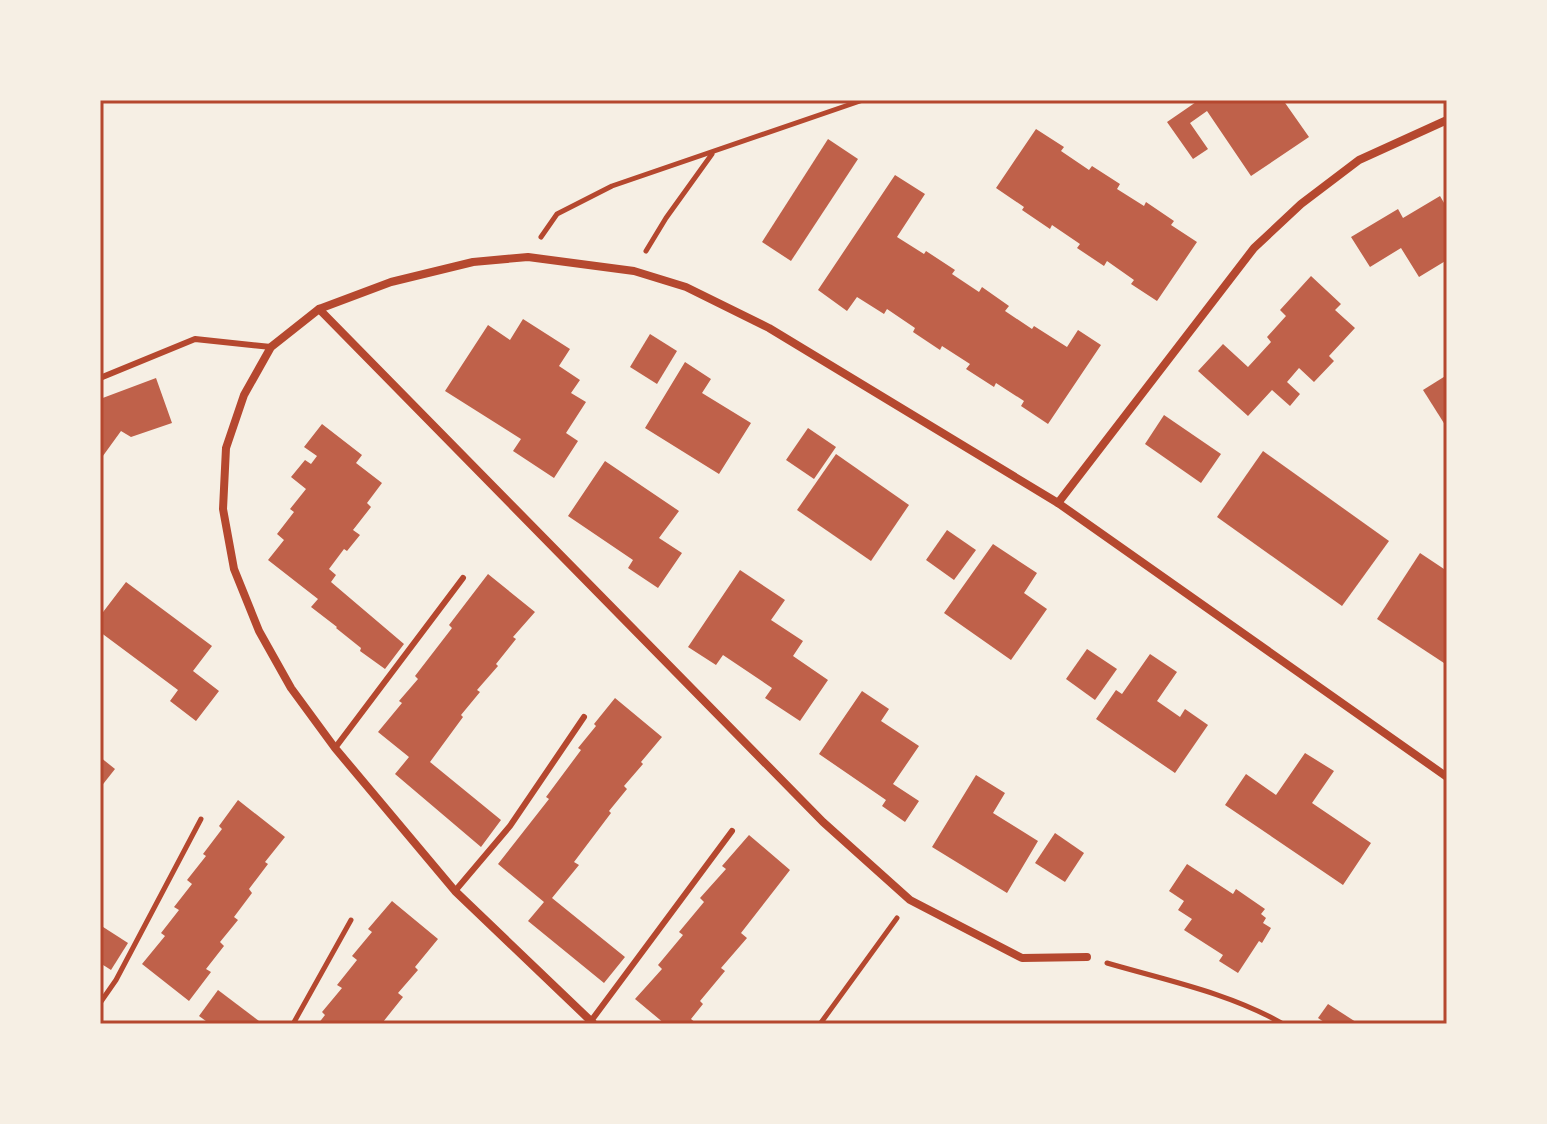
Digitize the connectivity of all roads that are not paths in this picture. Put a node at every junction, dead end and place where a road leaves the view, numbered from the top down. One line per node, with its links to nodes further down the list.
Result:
1 (1447, 120): 5 (street)
2 (319, 309): 3 (street); 5 (street); 12 (street)
3 (271, 347): 4 (lane); 8 (street)
4 (100, 378)
5 (1058, 503): 9 (street)
6 (463, 578): 8 (lane)
7 (584, 717): 11 (lane)
8 (335, 748): 11 (street)
9 (1447, 777)
10 (732, 831): 13 (lane)
11 (455, 891): 13 (street)
12 (1087, 957)
13 (592, 1023)

